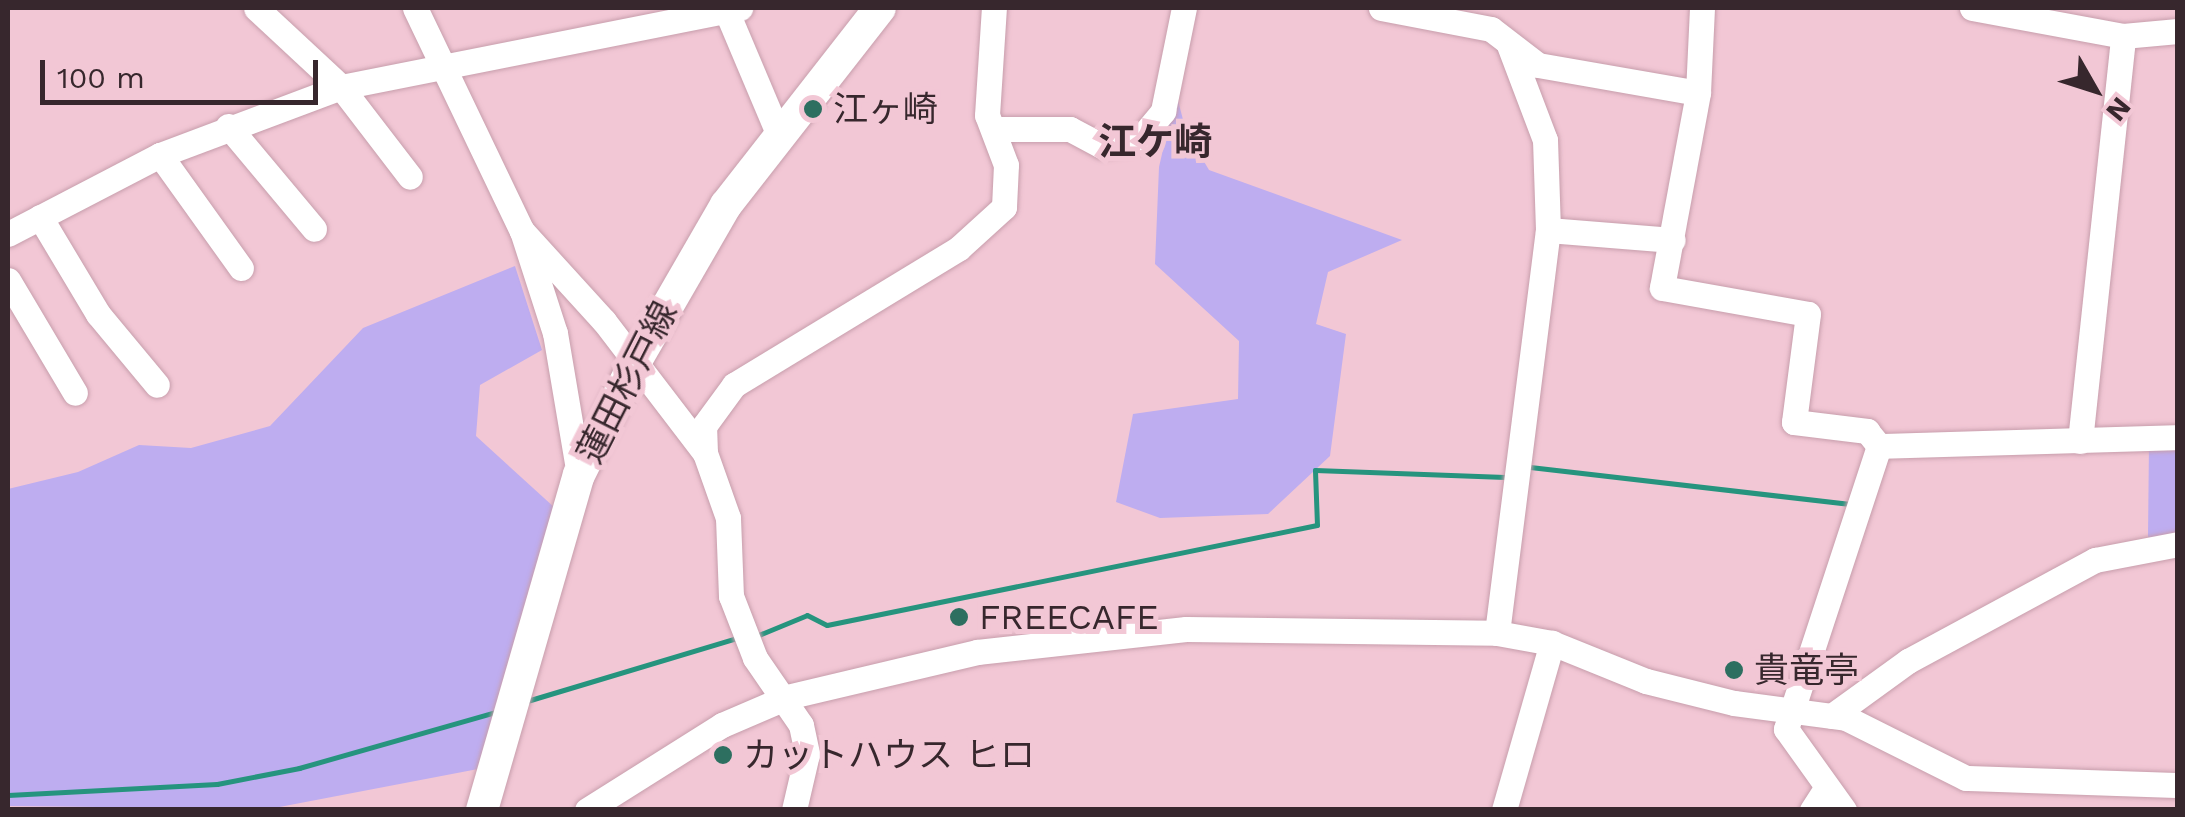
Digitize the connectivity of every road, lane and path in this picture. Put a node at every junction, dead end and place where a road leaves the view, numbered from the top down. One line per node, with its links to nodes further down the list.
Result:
1 (256, 8): 15 (street)
2 (415, 8): 14 (street)
3 (880, 8): 19 (main road, 蓮田杉戸線)
4 (994, 8): 18 (street)
5 (1184, 8): 18 (street)
6 (1382, 8): 13 (street)
7 (1702, 8): 16 (street)
8 (1972, 8): 12 (street)
9 (733, 9): 10 (street); 19 (street)
10 (608, 19): 14 (street)
11 (2178, 31): 12 (street)
12 (2123, 36): 34 (street)
13 (1509, 45): 16 (street); 24 (street)
14 (440, 65): 15 (street); 25 (street)
15 (341, 87): 17 (street); 21 (street)
16 (1698, 92): 27 (street)
17 (228, 126): 20 (street); 23 (street)
18 (994, 129): 36 (street)
19 (778, 133): 30 (main road, 蓮田杉戸線)
20 (160, 155): 22 (street); 28 (street)
21 (410, 177)
22 (40, 217): 26 (street); 31 (street)
23 (314, 230)
24 (1548, 230): 27 (street); 39 (street)
25 (522, 231): 30 (street); 37 (street)
26 (8, 234)
27 (1673, 240): 35 (street)
28 (241, 268)
29 (8, 280): 32 (street)
30 (633, 366): 36 (street); 37 (main road, 蓮田杉戸線)
31 (157, 385)
32 (75, 392)
33 (2178, 437): 34 (street)
34 (2080, 441): 35 (street)
35 (1879, 446): 42 (street)
36 (706, 453): 41 (street)
37 (579, 475): 46 (main road, 蓮田杉戸線)
38 (2178, 544): 43 (street)
39 (1498, 633): 40 (street); 41 (street)
40 (1552, 643): 42 (street); 49 (street)
41 (787, 697): 47 (street); 48 (street)
42 (1794, 711): 43 (street); 45 (street)
43 (1832, 716): 44 (street)
44 (2178, 785)
45 (1827, 787): 50 (street); 51 (street)
46 (482, 810)
47 (586, 810)
48 (794, 810)
49 (1504, 810)
50 (1812, 810)
51 (1844, 810)

